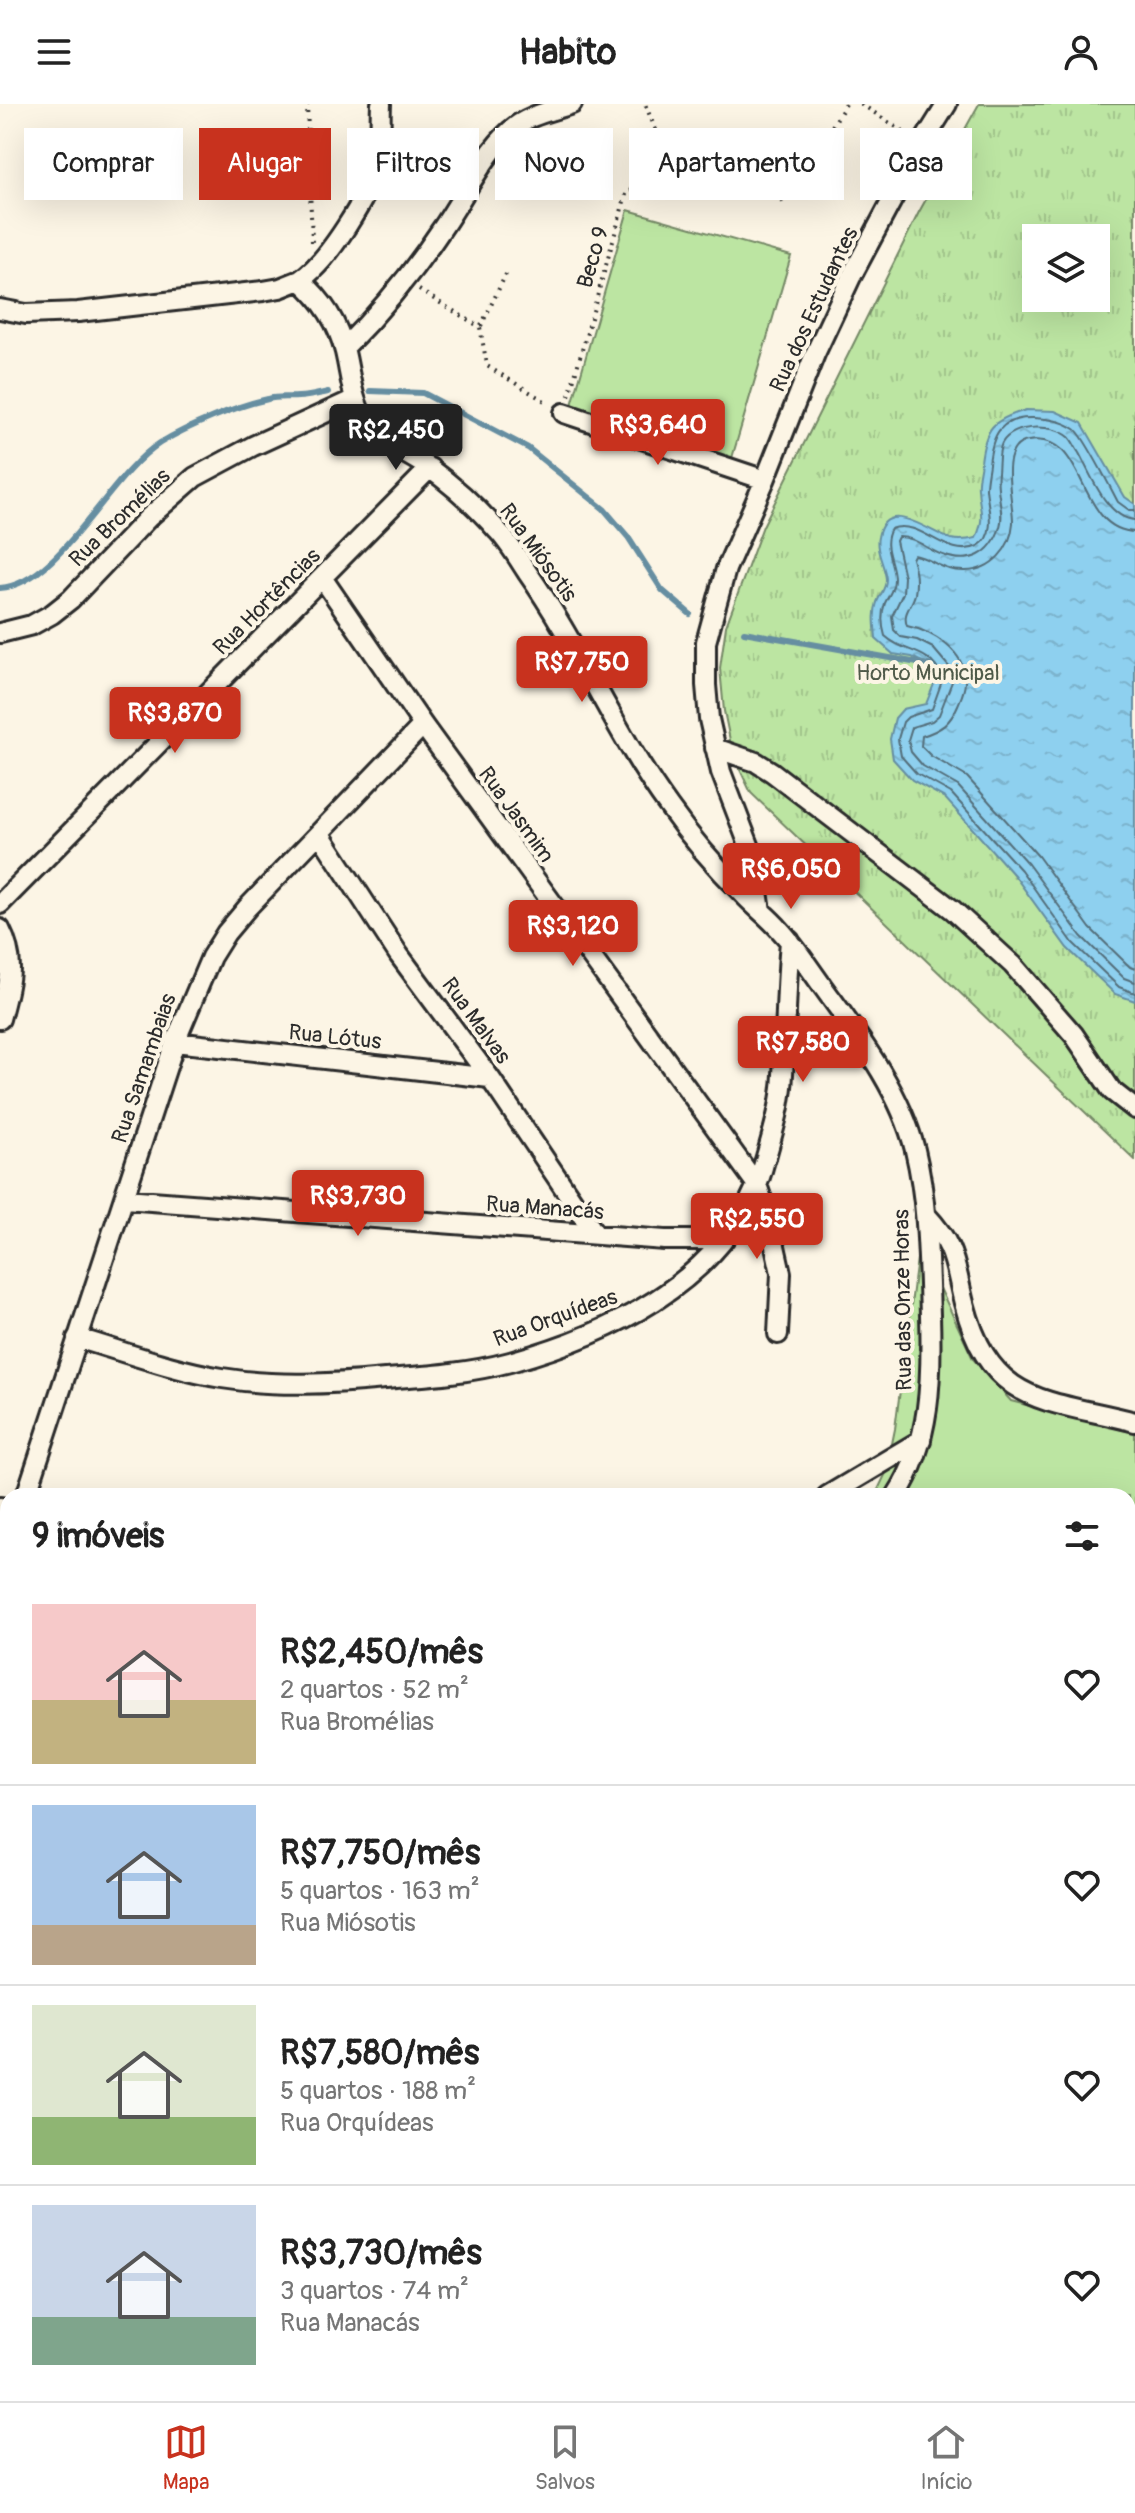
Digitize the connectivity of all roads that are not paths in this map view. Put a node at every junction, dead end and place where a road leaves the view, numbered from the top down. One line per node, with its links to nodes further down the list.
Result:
1 (381, 104): 4 (street)
2 (572, 104): 6 (street)
3 (947, 104): 10 (street, Rua dos Estudantes)
4 (306, 276): 5 (street); 6 (street)
5 (0, 309)
6 (344, 348): 7 (street)
7 (355, 399): 9 (street); 12 (street, Rua Bromélias)
8 (564, 413): 10 (street)
9 (430, 468): 11 (street, Rua Hortências); 17 (street, Rua Miósotis)
10 (765, 480): 14 (street, Rua dos Estudantes)
11 (323, 579): 13 (street, Rua Jasmim); 16 (street, Rua Hortências)
12 (0, 633)
13 (423, 725): 15 (street, Rua Samambaias); 24 (street, Rua Jasmim)
14 (715, 748): 17 (street, Rua dos Estudantes); 23 (street)
15 (320, 834): 21 (street, Rua Samambaias); 22 (street, Rua Malvas)
16 (0, 904)
17 (761, 911): 19 (street)
18 (0, 929): 20 (street)
19 (790, 941): 24 (street, Rua Orquídeas); 26 (street, Rua das Onze Horas)
20 (0, 1019)
21 (175, 1042): 22 (street, Rua Lótus); 25 (street, Rua Samambaias)
22 (490, 1078): 27 (street, Rua Malvas)
23 (1135, 1109)
24 (757, 1185): 28 (street, Rua Orquídeas); 29 (street, Rua Jasmim)
25 (125, 1199): 27 (street, Rua Manacás); 30 (street, Rua Samambaias)
26 (926, 1215): 31 (street); 32 (street, Rua das Onze Horas)
27 (595, 1234): 28 (street, Rua Manacás)
28 (722, 1240): 30 (street, Rua Orquídeas)
29 (778, 1334)
30 (77, 1338): 33 (street, Rua Samambaias)
31 (1135, 1422)
32 (921, 1440): 34 (street); 35 (street, Rua das Onze Horas)
33 (29, 1488)
34 (840, 1488)
35 (901, 1488)

